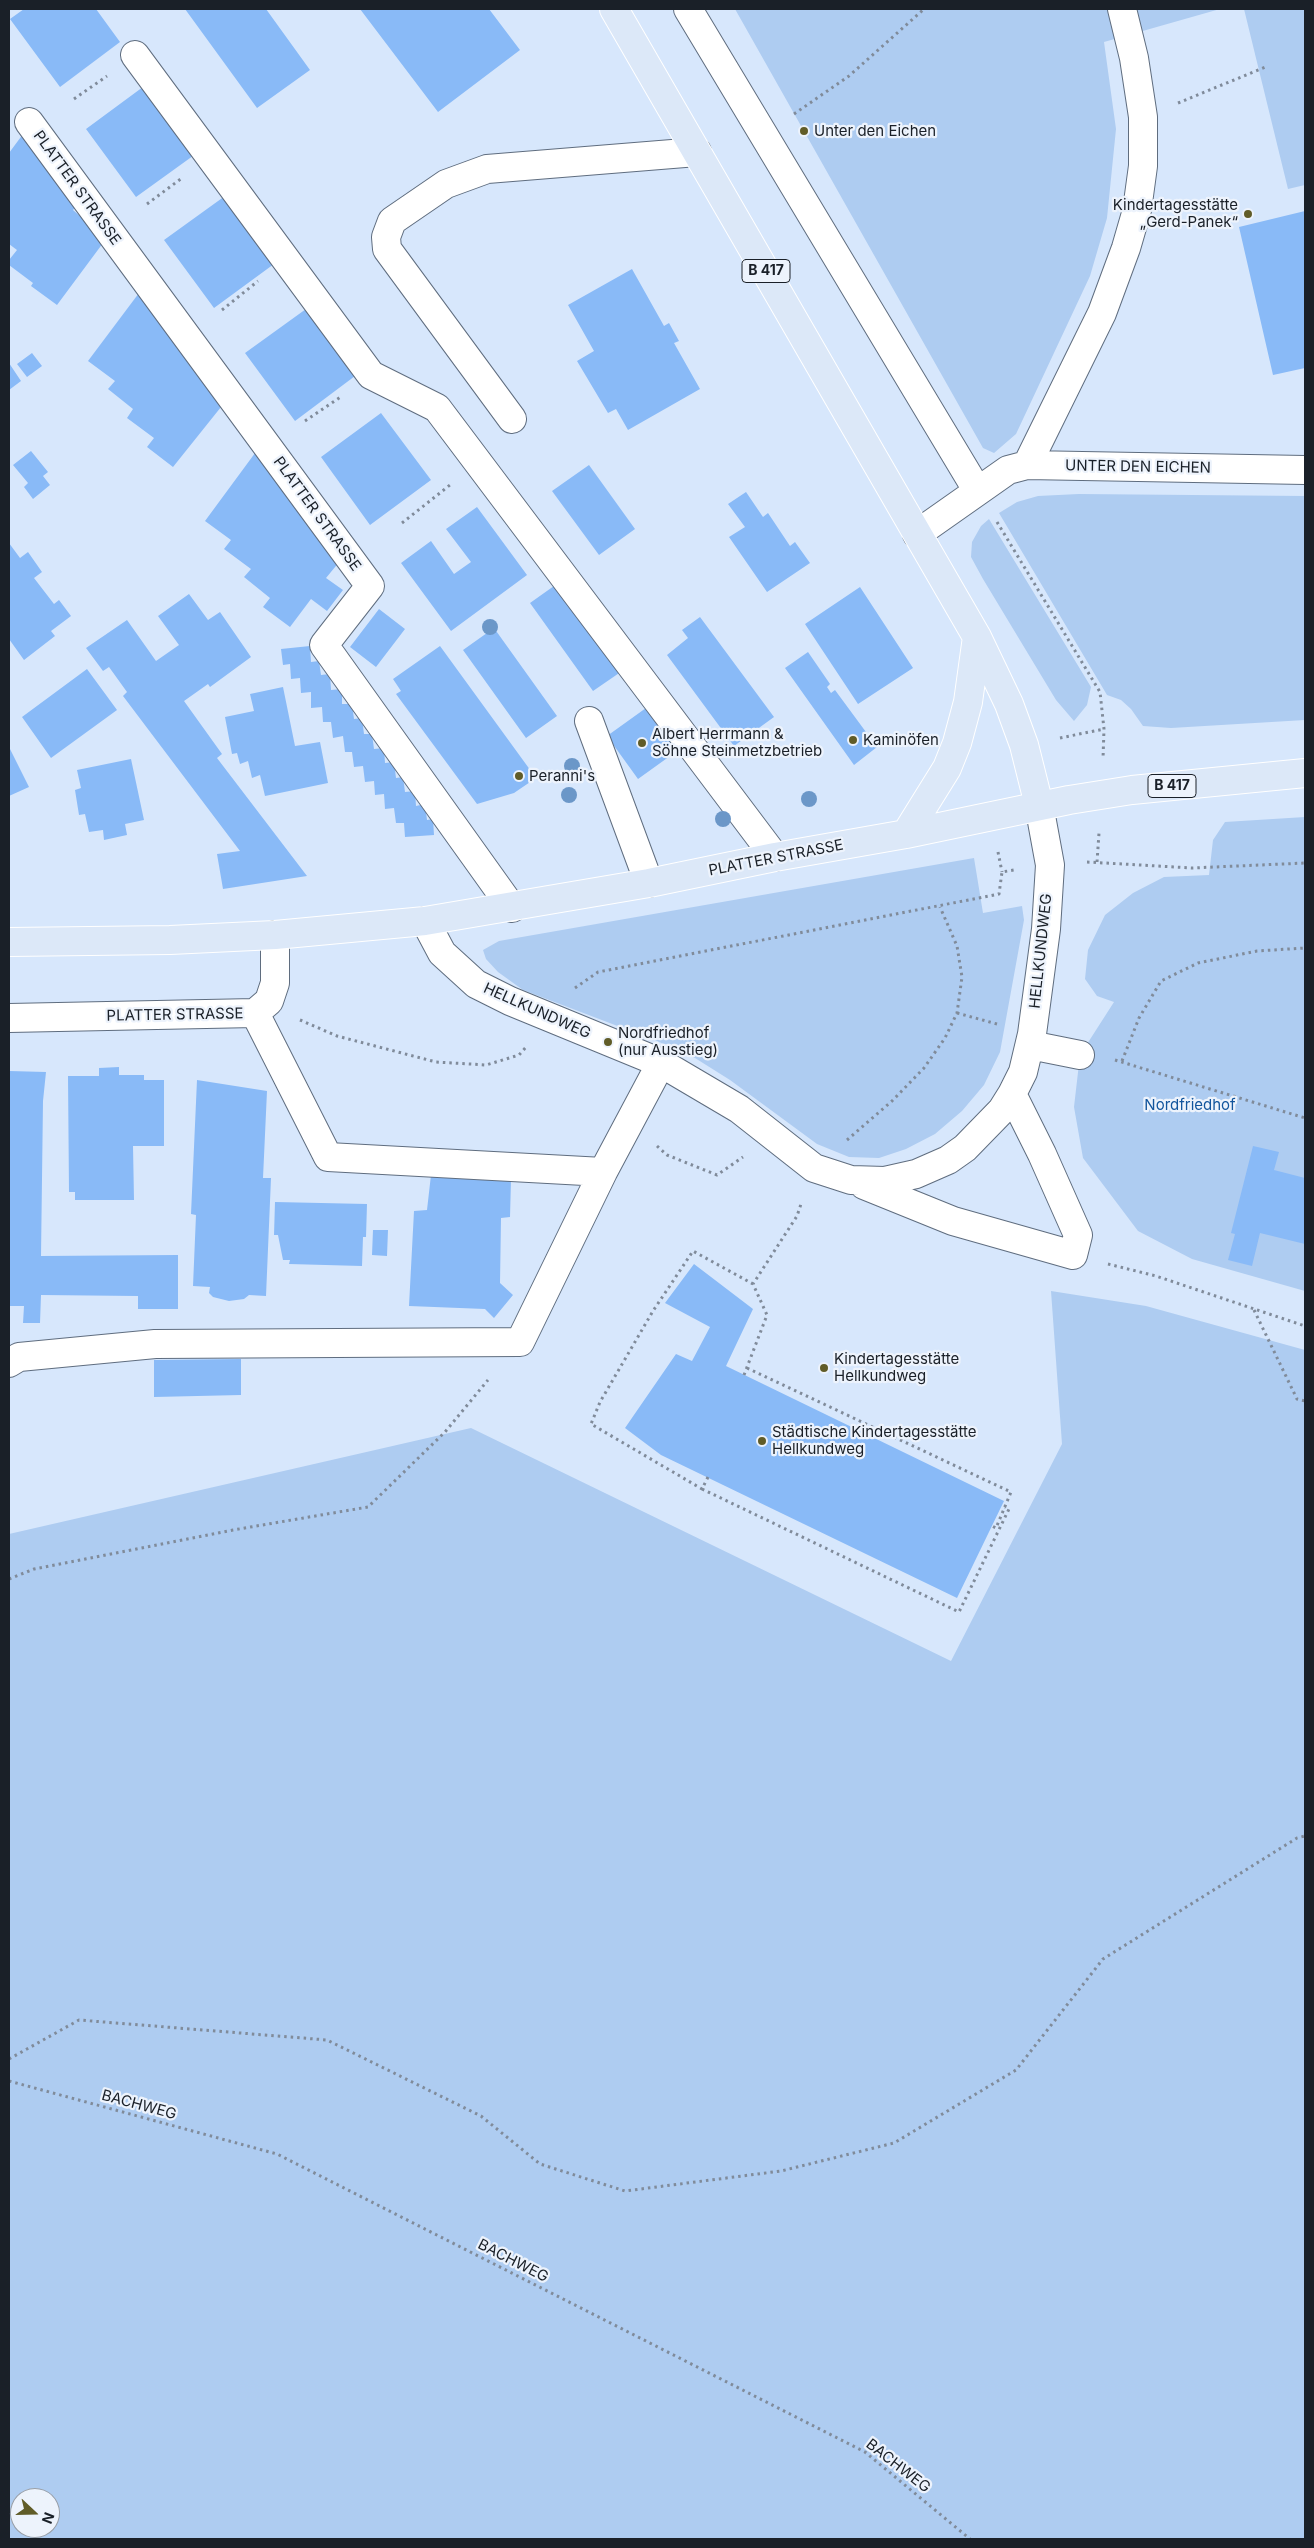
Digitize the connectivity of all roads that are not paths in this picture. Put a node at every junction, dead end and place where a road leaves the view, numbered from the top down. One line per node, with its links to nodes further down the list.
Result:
1 (614, 9): 6 (main road, B 417)
2 (688, 9): 10 (street)
3 (1122, 9): 8 (street)
4 (135, 55): 17 (street)
5 (29, 122): 19 (street, PLATTER STRASSE)
6 (697, 152): 7 (street); 11 (main road, B 417)
7 (512, 418)
8 (1027, 465): 9 (street, UNTER DEN EICHEN); 10 (street, UNTER DEN EICHEN)
9 (1305, 470)
10 (977, 490): 11 (street, UNTER DEN EICHEN)
11 (917, 534): 12 (main road, B 417)
12 (977, 637): 15 (main road, B 417); 16 (main road)
13 (589, 721): 18 (street)
14 (1305, 772): 15 (main road, B 417)
15 (1039, 805): 16 (main road, PLATTER STRASSE); 25 (street, HELLKUNDWEG)
16 (906, 834): 17 (main road, PLATTER STRASSE)
17 (775, 856): 18 (main road, PLATTER STRASSE)
18 (649, 883): 19 (main road, PLATTER STRASSE)
19 (512, 908): 20 (main road, PLATTER STRASSE)
20 (425, 921): 21 (main road, PLATTER STRASSE); 27 (street, HELLKUNDWEG)
21 (275, 934): 22 (main road, PLATTER STRASSE); 23 (street, PLATTER STRASSE)
22 (9, 942)
23 (260, 1009): 24 (street, PLATTER STRASSE); 29 (street)
24 (9, 1018)
25 (1030, 1045): 26 (street); 28 (street, HELLKUNDWEG)
26 (1080, 1055)
27 (661, 1062): 29 (street); 30 (street, HELLKUNDWEG)
28 (1012, 1094): 30 (street, HELLKUNDWEG); 30 (street, HELLKUNDWEG)
29 (603, 1172): 31 (street)
30 (851, 1180)
31 (9, 1363)

